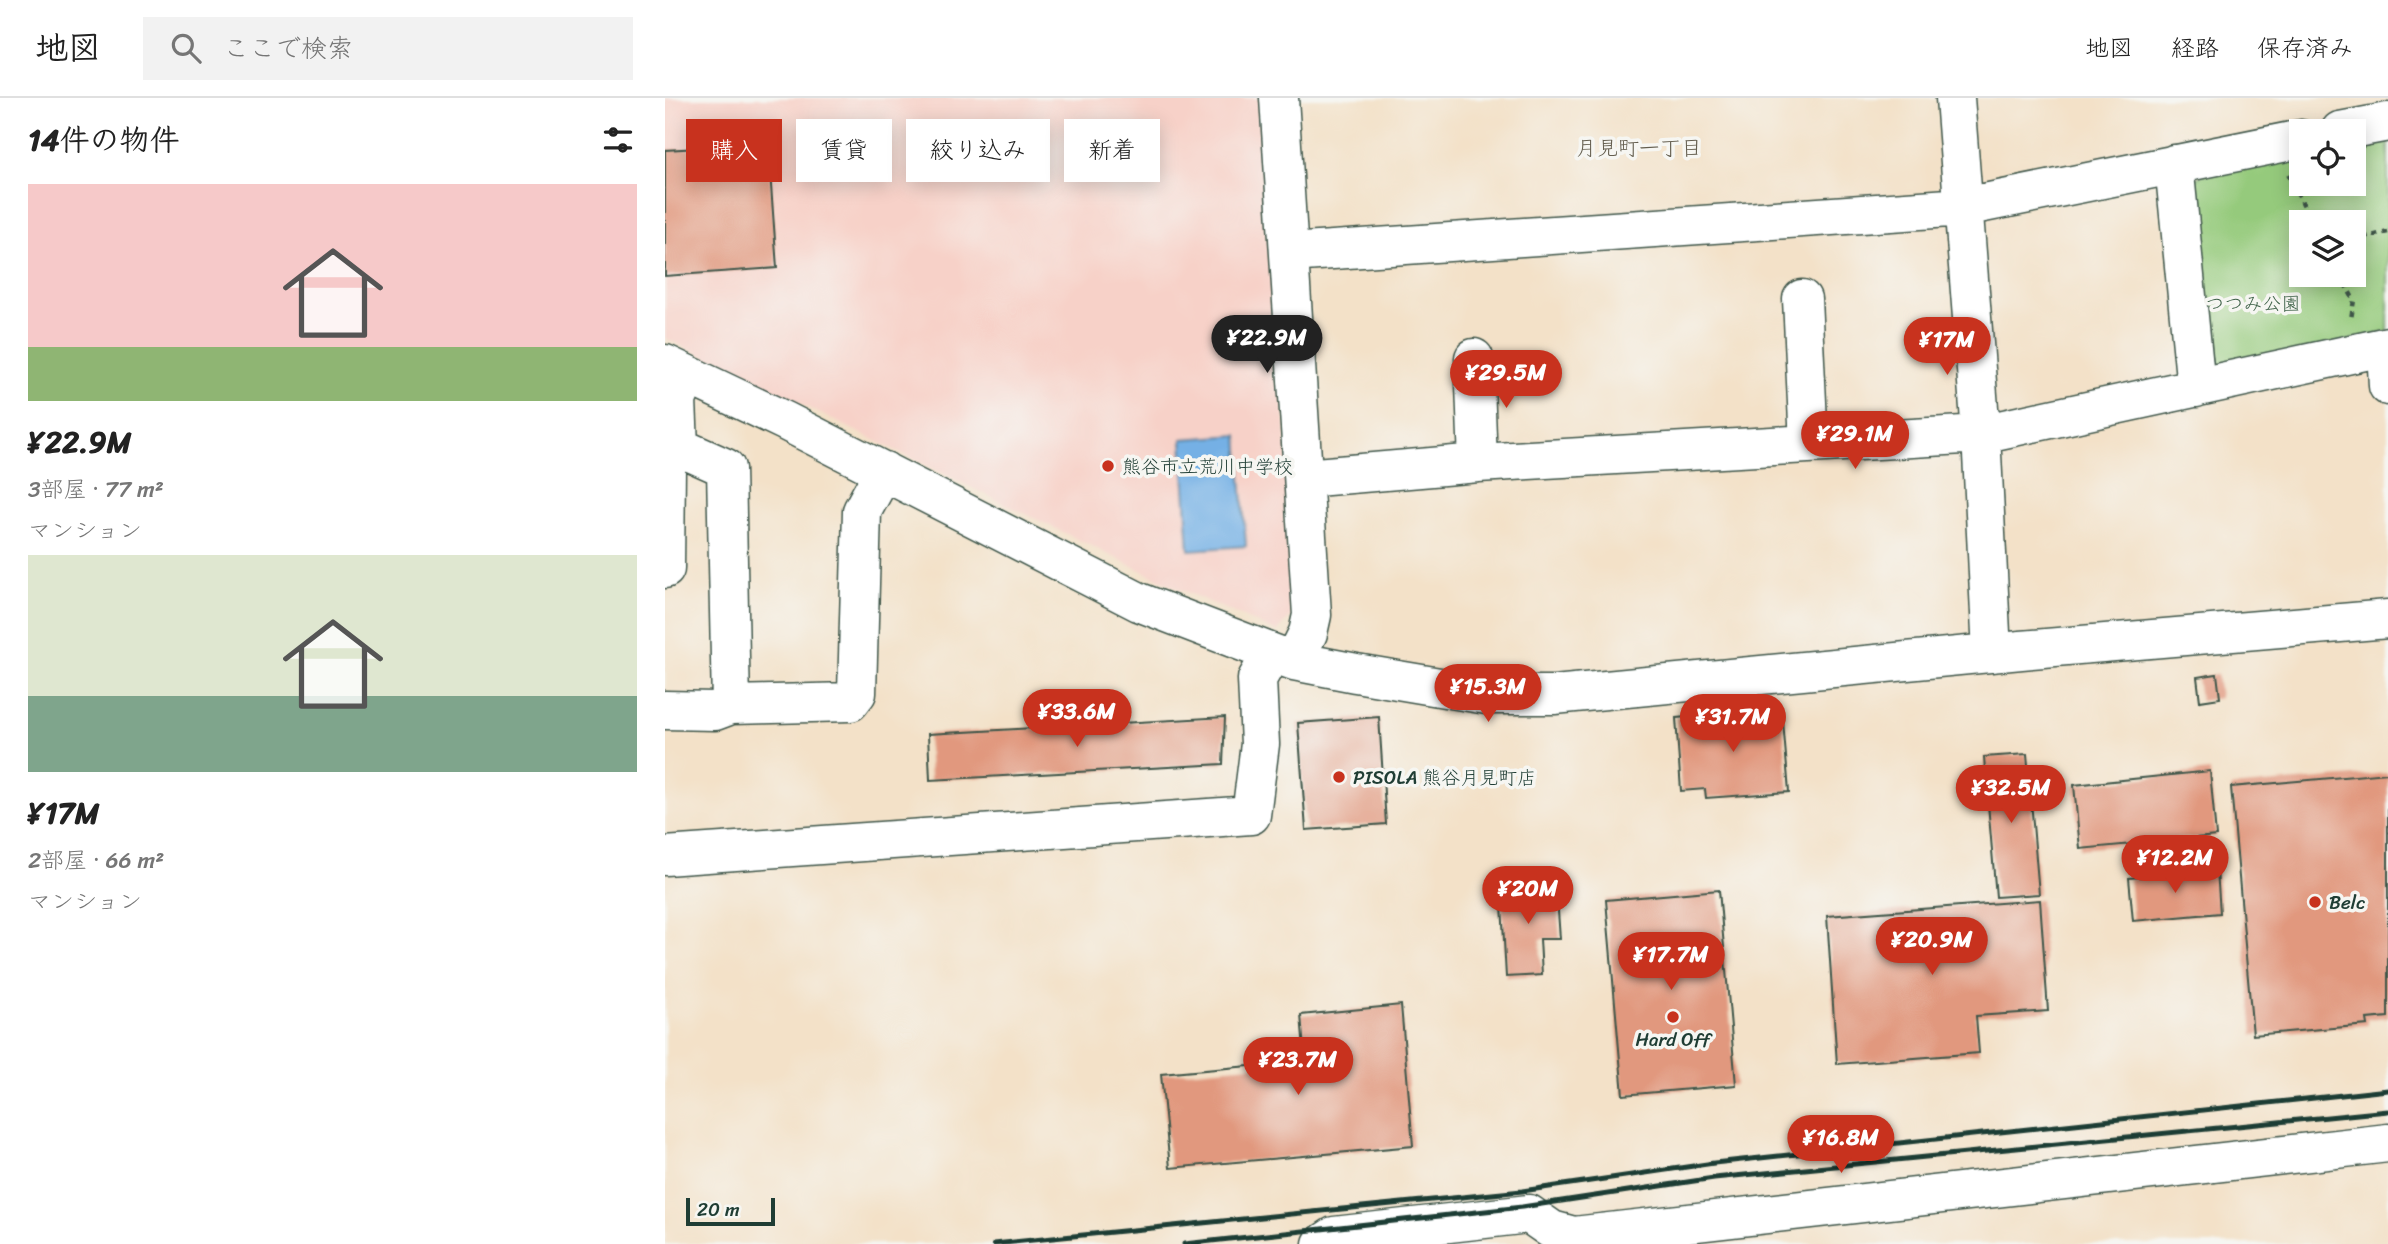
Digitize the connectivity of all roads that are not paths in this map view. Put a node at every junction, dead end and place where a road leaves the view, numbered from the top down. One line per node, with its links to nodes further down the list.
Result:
1 (1279, 98): 8 (street)
2 (1955, 98): 7 (street)
3 (2388, 122): 4 (street)
4 (2366, 126)
5 (2289, 142): 6 (street)
6 (2174, 164): 7 (street); 14 (street)
7 (1963, 207): 8 (street); 15 (street)
8 (1289, 253): 20 (street)
9 (1803, 299): 16 (street)
10 (2387, 347): 13 (street); 14 (street)
11 (1474, 358): 18 (street)
12 (677, 370): 17 (street); 19 (street)
13 (2388, 386)
14 (2196, 388): 15 (street)
15 (1981, 434): 16 (street); 23 (street)
16 (1809, 444): 18 (street)
17 (679, 447): 21 (street); 25 (street)
18 (1478, 463): 20 (street)
19 (884, 471): 24 (street); 25 (street)
20 (1304, 478): 24 (street)
21 (665, 569)
22 (2388, 619): 23 (street)
23 (1992, 653): 24 (street)
24 (1283, 657): 27 (street)
25 (731, 705): 26 (street)
26 (665, 710)
27 (665, 856)
28 (2388, 1143): 29 (street)
29 (1322, 1244)

